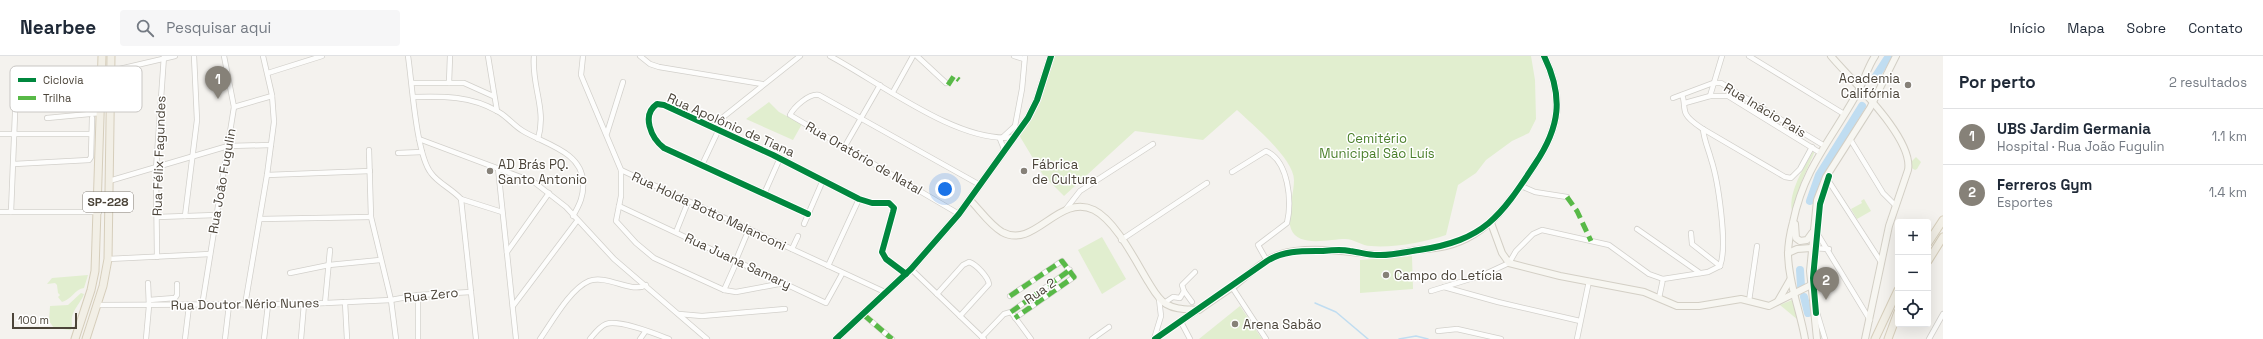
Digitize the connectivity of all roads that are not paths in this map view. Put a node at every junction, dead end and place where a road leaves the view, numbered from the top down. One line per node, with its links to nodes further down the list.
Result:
1 (105, 56): 28 (main road)
2 (175, 56): 24 (street)
3 (194, 56): 80 (street)
4 (224, 56): 48 (street, Rua João Fugulin)
5 (263, 56): 30 (street)
6 (322, 56): 27 (street)
7 (408, 56): 32 (street)
8 (450, 56): 33 (street)
9 (488, 56): 42 (street)
10 (534, 56): 66 (street)
11 (583, 56): 60 (street, Rua Holda Botto Malanconi)
12 (640, 56): 36 (street)
13 (800, 56): 36 (street)
14 (830, 56): 37 (street)
15 (913, 56): 39 (street)
16 (917, 56): 34 (street)
17 (1014, 56): 25 (street)
18 (1051, 56): 64 (main road)
19 (1544, 56): 95 (main road)
20 (1722, 56): 35 (street)
21 (1749, 56): 53 (street)
22 (1875, 56): 38 (main road)
23 (1896, 56): 46 (main road)
24 (164, 57): 29 (street); 85 (street, Rua Félix Fagundes)
25 (1024, 57): 67 (street)
26 (1831, 57): 38 (main road)
27 (303, 59): 30 (street)
28 (108, 66)
29 (127, 66)
30 (268, 73): 41 (street)
31 (623, 82): 60 (street)
32 (412, 83): 33 (street); 44 (street)
33 (449, 83): 42 (street)
34 (946, 83)
35 (1713, 83): 40 (street, Rua Inácio Pais); 43 (street); 71 (street, Rua Inácio Pais)
36 (762, 84): 57 (street)
37 (880, 85): 39 (street); 56 (street)
38 (1860, 88): 46 (main road); 53 (main road)
39 (893, 92): 67 (street)
40 (1682, 95): 45 (street, Rua Inácio Pais); 47 (street)
41 (272, 96): 48 (street); 70 (street)
42 (493, 96): 49 (street)
43 (1710, 96): 47 (street, Rua Inácio Pais); 74 (street, Rua Inácio Pais)
44 (414, 97): 49 (street); 65 (street)
45 (1673, 98)
46 (1873, 102): 68 (main road); 104 (main road)
47 (1686, 103): 59 (street)
48 (234, 107): 72 (street, Rua João Fugulin)
49 (497, 111): 66 (street)
50 (16, 112): 63 (street)
51 (110, 112): 92 (main road, SP-228)
52 (100, 113): 54 (street); 108 (main road, SP-228)
53 (1844, 114): 71 (main road)
54 (47, 118)
55 (92, 118): 62 (street)
56 (861, 118): 73 (street); 73 (street, Rua Oratório de Natal); 94 (street)
57 (712, 126): 58 (street, Rua Apolônio de Tiana); 83 (street, Rua Apolônio de Tiana)
58 (719, 129): 81 (street, Rua Apolônio de Tiana); 83 (street)
59 (1703, 129): 74 (street); 150 (street)
60 (607, 133): 86 (street, Rua Holda Botto Malanconi)
61 (0, 134): 63 (street)
62 (91, 134): 63 (street); 82 (street)
63 (15, 135): 82 (street)
64 (1014, 137): 67 (street); 75 (main road)
65 (419, 139): 77 (street); 84 (street)
66 (538, 139): 115 (street)
67 (1000, 139): 75 (street)
68 (1850, 139): 90 (main road); 104 (street)
69 (1153, 144): 105 (street)
70 (271, 145): 72 (street); 89 (street)
71 (1823, 145): 78 (main road)
72 (228, 146): 80 (street); 112 (street, Rua João Fugulin)
73 (845, 146): 111 (street, Rua Oratório de Natal)
74 (1812, 147): 78 (street, Rua Inácio Pais)
75 (1004, 149): 94 (main road)
76 (369, 150): 87 (street)
77 (422, 152): 79 (street); 99 (street)
78 (1820, 152): 113 (main road)
79 (398, 153)
80 (192, 157): 85 (street); 114 (street)
81 (780, 158): 91 (street, Rua Apolônio de Tiana); 97 (street)
82 (14, 164): 107 (street)
83 (702, 165): 97 (street, Rua Apolônio de Tiana)
84 (498, 168): 96 (street); 109 (street)
85 (156, 169): 92 (street); 116 (street, Rua Félix Fagundes)
86 (621, 170): 102 (street, Rua Holda Botto Malanconi); 103 (street)
87 (370, 171): 89 (street); 117 (street)
88 (1232, 172): 145 (street)
89 (267, 175): 118 (street)
90 (1826, 177): 123 (main road); 146 (street)
91 (823, 180): 100 (street, Rua Apolônio de Tiana); 110 (street)
92 (109, 181): 142 (main road, SP-228)
93 (1207, 183): 131 (street)
94 (980, 185): 101 (main road)
95 (1521, 186): 98 (street); 121 (main road)
96 (549, 193): 115 (street); 137 (street)
97 (764, 194): 110 (street, Rua Apolônio de Tiana)
98 (1567, 198)
99 (461, 199): 109 (street); 172 (street)
100 (859, 199): 149 (street); 157 (street, Rua Apolônio de Tiana)
101 (970, 200): 105 (main road); 111 (main road)
102 (688, 202): 124 (street, Rua Holda Botto Malanconi); 126 (street)
103 (619, 206): 126 (street, Rua Juana Samary); 168 (street)
104 (1896, 206): 146 (main road)
105 (1066, 209): 131 (main road)
106 (0, 212): 107 (street)
107 (11, 212): 108 (street)
108 (98, 212): 213 (main road, SP-228)
109 (502, 212): 137 (street)
110 (808, 214): 122 (street)
111 (959, 214): 151 (main road)
112 (216, 215): 114 (street); 138 (street, Rua João Fugulin)
113 (1794, 215): 123 (main road); 139 (main road)
114 (185, 216): 116 (street)
115 (573, 216): 119 (street)
116 (157, 217): 141 (street, Rua Félix Fagundes)
117 (371, 217): 118 (street); 143 (street)
118 (260, 219): 191 (street)
119 (577, 220): 165 (street); 196 (street)
120 (1943, 220): 129 (main road)
121 (1491, 223): 145 (main road); 147 (main road)
122 (804, 224)
123 (1814, 228): 133 (main road); 135 (street)
124 (749, 229): 134 (street, Rua Holda Botto Malanconi); 144 (street)
125 (1637, 229): 155 (street)
126 (676, 232): 144 (street, Rua Juana Samary)
127 (1691, 233): 150 (street)
128 (798, 236): 134 (street)
129 (1931, 238)
130 (1943, 238): 140 (main road)
131 (1121, 240): 181 (main road)
132 (1757, 246): 182 (street)
133 (1811, 248): 135 (street); 139 (main road); 164 (main road)
134 (792, 249): 149 (street, Rua Holda Botto Malanconi)
135 (1829, 249): 205 (street)
136 (330, 250): 148 (street)
137 (507, 252): 196 (street)
138 (210, 254): 141 (street); 195 (street, Rua João Fugulin)
139 (1788, 254): 160 (main road)
140 (1931, 256)
141 (157, 257): 142 (street)
142 (108, 259): 189 (main road, SP-228)
143 (380, 260): 148 (street); 180 (street)
144 (736, 260): 162 (street, Rua Juana Samary); 168 (street)
145 (1267, 261): 166 (main road)
146 (1881, 262): 205 (main road)
147 (1509, 263): 158 (street); 159 (main road); 167 (street)
148 (329, 265): 154 (street); 183 (street)
149 (828, 266): 156 (street, Rua Holda Botto Malanconi)
150 (1720, 266): 155 (street)
151 (911, 269): 157 (main road); 174 (street)
152 (1070, 270): 177 (street, Rua 2); 199 (street, Rua 2); 204 (street)
153 (1195, 272): 169 (street)
154 (290, 273)
155 (1700, 273): 158 (street)
156 (842, 274): 162 (street, Rua Juana Samary); 173 (street, Rua Holda Botto Malanconi)
157 (906, 274): 173 (main road)
158 (1663, 279): 178 (street)
159 (1589, 280): 178 (main road); 207 (street)
160 (1790, 280): 176 (main road); 188 (main road)
161 (148, 283): 179 (street)
162 (784, 283): 168 (street)
163 (177, 284): 179 (street)
164 (1811, 285): 176 (main road); 186 (main road)
165 (646, 286): 200 (street); 225 (street)
166 (1232, 287): 198 (main road); 236 (street)
167 (1444, 287): 170 (street); 207 (street)
168 (724, 290)
169 (1184, 291): 181 (street); 185 (street)
170 (1431, 291)
171 (1898, 291): 243 (main road)
172 (471, 292): 175 (street, Rua Zero); 223 (street)
173 (887, 293): 202 (main road)
174 (937, 294): 203 (street); 203 (street)
175 (418, 295): 180 (street, Rua Zero); 222 (street)
176 (1793, 295): 188 (main road); 239 (main road)
177 (1010, 296)
178 (1659, 298): 182 (main road)
179 (149, 300): 193 (street)
180 (392, 300): 184 (street, Rua Doutor Nério Nunes); 221 (street)
181 (1162, 301): 198 (main road); 234 (street)
182 (1749, 301): 188 (main road)
183 (325, 302): 184 (street, Rua Doutor Nério Nunes); 187 (street, Rua Doutor Nério Nunes)
184 (345, 302): 220 (street)
185 (1192, 302)
186 (1812, 302): 240 (main road); 241 (street)
187 (304, 304): 192 (street, Rua Doutor Nério Nunes); 219 (street)
188 (1776, 304)
189 (98, 305): 193 (street, Rua Doutor Nério Nunes); 214 (main road, SP-228)
190 (229, 305): 191 (street, Rua Doutor Nério Nunes); 195 (street, Rua Doutor Nério Nunes); 217 (street)
191 (245, 305): 192 (street, Rua Doutor Nério Nunes)
192 (268, 305): 218 (street)
193 (149, 306): 194 (street, Rua Doutor Nério Nunes); 215 (street)
194 (189, 306): 195 (street, Rua Doutor Nério Nunes); 216 (street)
195 (202, 306)
196 (513, 306): 224 (street)
197 (785, 309): 200 (street)
198 (1198, 310): 208 (street)
199 (1011, 312): 204 (street); 212 (street, Rua 2)
200 (678, 314): 229 (street)
201 (1943, 314): 245 (street)
202 (864, 315): 230 (main road); 231 (street)
203 (960, 316): 212 (street)
204 (1016, 318): 232 (street)
205 (1870, 320): 242 (main road)
206 (1895, 320): 244 (main road)
207 (1580, 321): 238 (street)
208 (1180, 322): 234 (street); 235 (street)
209 (1109, 328): 233 (street)
210 (1438, 331): 237 (street)
211 (645, 332): 226 (street); 227 (street); 228 (street)
212 (983, 338)
213 (74, 339)
214 (86, 339)
215 (146, 339)
216 (185, 339)
217 (224, 339)
218 (264, 339)
219 (301, 339)
220 (347, 339)
221 (396, 339)
222 (418, 339)
223 (476, 339)
224 (516, 339)
225 (540, 339)
226 (590, 339)
227 (640, 339)
228 (669, 339)
229 (708, 339)
230 (836, 339)
231 (892, 339)
232 (1031, 339)
233 (1092, 339)
234 (1155, 339)
235 (1190, 339)
236 (1266, 339)
237 (1501, 339)
238 (1577, 339)
239 (1805, 339)
240 (1817, 339)
241 (1825, 339)
242 (1865, 339)
243 (1875, 339)
244 (1888, 339)
245 (1929, 339)

